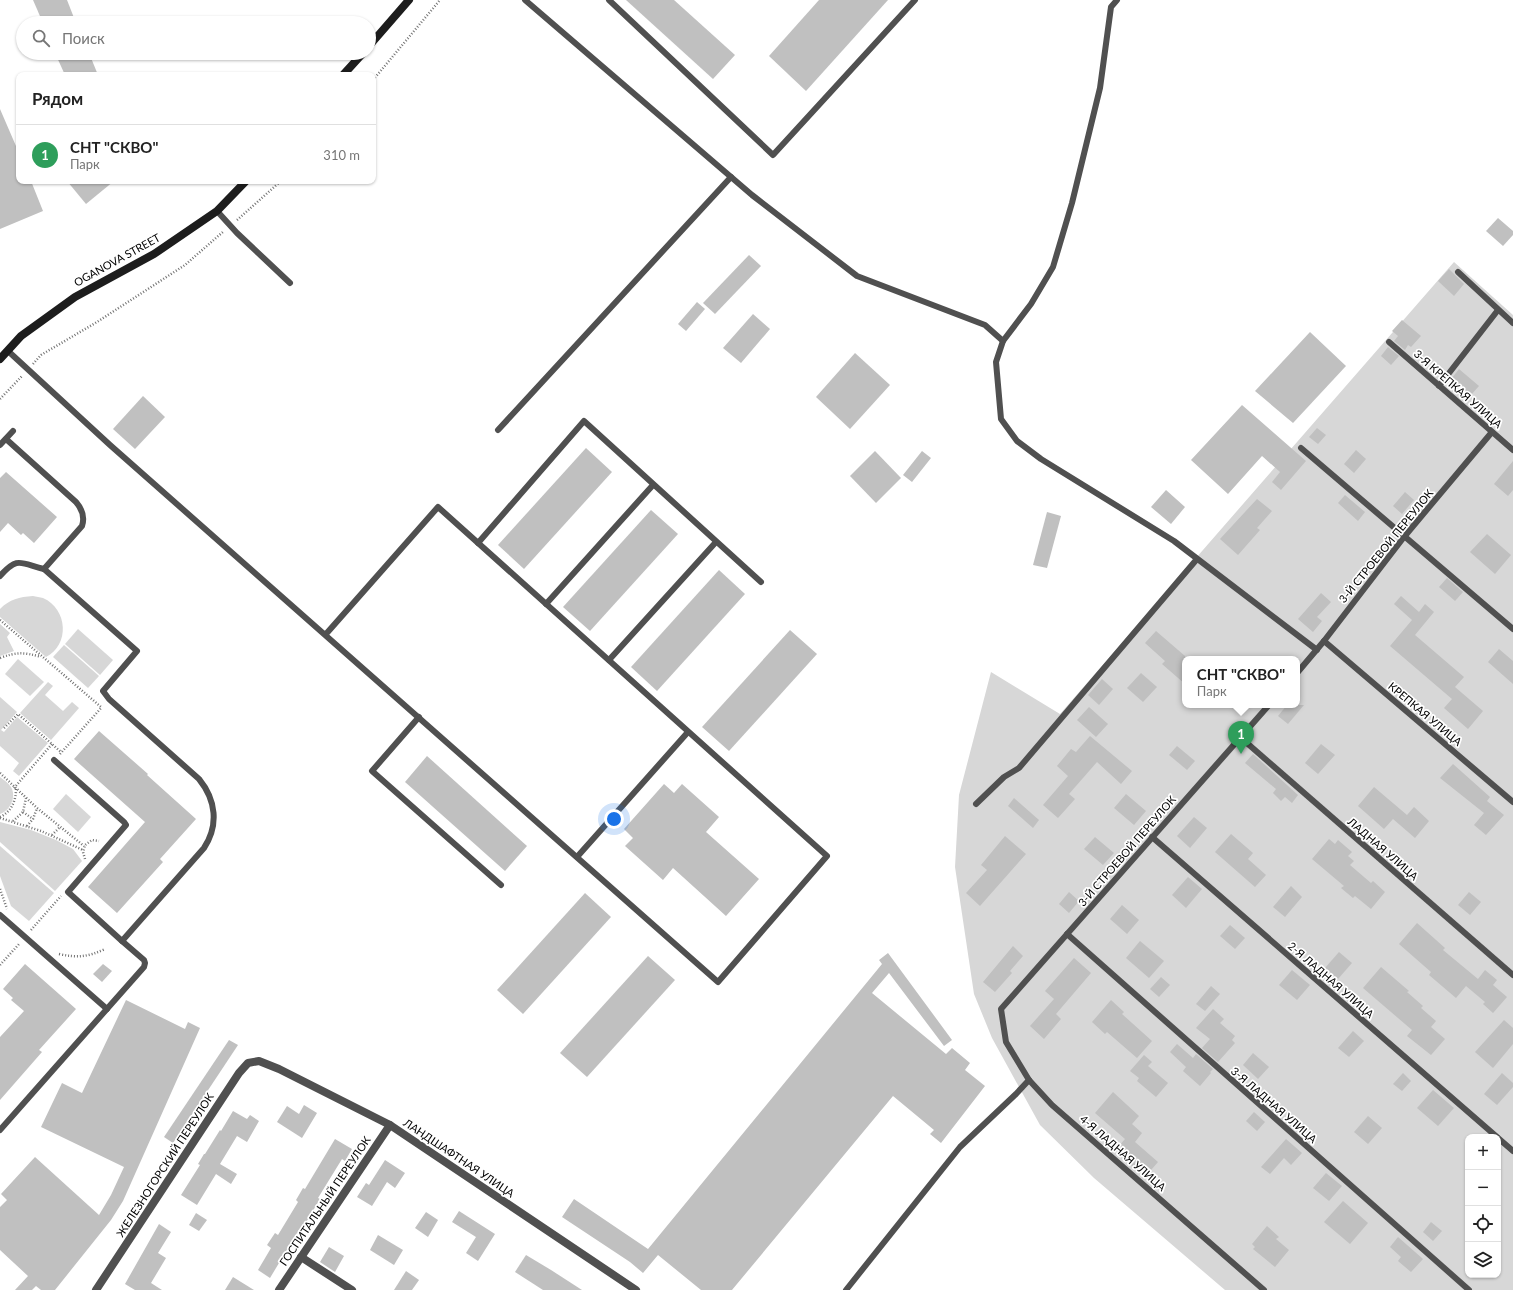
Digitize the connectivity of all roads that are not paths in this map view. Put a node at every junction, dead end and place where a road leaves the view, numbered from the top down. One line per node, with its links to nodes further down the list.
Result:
1 (409, 0): 6 (main road)
2 (525, 0): 9 (lane)
3 (609, 0): 4 (lane)
4 (915, 0)
5 (1117, 0): 16 (lane)
6 (376, 38)
7 (357, 60): 8 (main road)
8 (347, 72)
9 (731, 177): 16 (lane); 21 (lane)
10 (243, 184): 11 (main road, OGANOVA STREET)
11 (217, 211): 13 (lane); 18 (main road, OGANOVA STREET)
12 (1458, 272): 14 (lane)
13 (290, 283)
14 (1498, 310): 15 (lane); 20 (lane)
15 (1513, 323)
16 (1003, 341): 32 (lane)
17 (1389, 342): 20 (lane, 3-Я КРЕПКАЯ УЛИЦА)
18 (8, 351): 19 (main road, OGANOVA STREET); 38 (lane)
19 (0, 359)
20 (1439, 386): 23 (lane, 3-Я КРЕПКАЯ УЛИЦА)
21 (498, 430)
22 (13, 431): 24 (lane)
23 (1492, 432): 27 (lane, 3-Я КРЕПКАЯ УЛИЦА); 29 (lane, 3-Й СТРОЕВОЙ ПЕРЕУЛОК)
24 (6, 439): 25 (lane); 33 (lane)
25 (0, 445)
26 (1301, 448): 29 (lane)
27 (1513, 450)
28 (653, 484): 30 (lane); 31 (lane); 36 (lane)
29 (1404, 537): 37 (lane); 39 (lane, 3-Й СТРОЕВОЙ ПЕРЕУЛОК)
30 (716, 542): 35 (lane); 41 (lane)
31 (478, 543): 36 (lane); 38 (lane)
32 (1197, 559): 40 (lane); 49 (lane)
33 (44, 570): 34 (lane); 55 (lane)
34 (0, 576)
35 (761, 582)
36 (546, 604): 41 (lane)
37 (1513, 629)
38 (326, 634): 44 (lane)
39 (1324, 641): 40 (lane, 3-Й СТРОЕВОЙ ПЕРЕУЛОК); 48 (lane, КРЕПКАЯ УЛИЦА)
40 (1317, 650): 42 (lane, 3-Й СТРОЕВОЙ ПЕРЕУЛОК)
41 (609, 660): 45 (lane)
42 (1300, 669)
43 (1266, 708): 46 (lane, 3-Й СТРОЕВОЙ ПЕРЕУЛОК)
44 (419, 717): 51 (lane); 52 (lane)
45 (688, 732): 51 (lane); 51 (lane)
46 (1240, 737): 50 (lane, 3-Й СТРОЕВОЙ ПЕРЕУЛОК); 56 (lane, ЛАДНАЯ УЛИЦА)
47 (54, 760): 55 (lane)
48 (1513, 802)
49 (976, 804)
50 (1152, 837): 54 (lane, 3-Й СТРОЕВОЙ ПЕРЕУЛОК); 63 (lane, 2-Я ЛАДНАЯ УЛИЦА)
51 (577, 856)
52 (501, 885)
53 (0, 915): 57 (lane)
54 (1066, 934): 58 (lane, 3-Й СТРОЕВОЙ ПЕРЕУЛОК); 73 (lane, 3-Я ЛАДНАЯ УЛИЦА)
55 (122, 941): 57 (lane)
56 (1513, 975)
57 (107, 1009): 62 (lane)
58 (1001, 1010): 60 (lane, 4-Я ЛАДНАЯ УЛИЦА)
59 (259, 1061): 61 (street, ЛАНДШАФТНАЯ УЛИЦА); 67 (street, ЖЕЛЕЗНОГОРСКИЙ ПЕРЕУЛОК)
60 (1029, 1080): 71 (lane); 72 (lane, 4-Я ЛАДНАЯ УЛИЦА)
61 (390, 1125): 66 (street, ГОСПИТАЛЬНЫЙ ПЕРЕУЛОК); 70 (street, ЛАНДШАФТНАЯ УЛИЦА)
62 (0, 1130)
63 (1494, 1134)
64 (1501, 1140): 65 (lane, 2-Я ЛАДНАЯ УЛИЦА)
65 (1513, 1151)
66 (301, 1257): 68 (street, ГОСПИТАЛЬНЫЙ ПЕРЕУЛОК); 69 (street)
67 (96, 1290)
68 (279, 1290)
69 (352, 1290)
70 (636, 1290)
71 (846, 1290)
72 (1264, 1290)
73 (1469, 1290)

